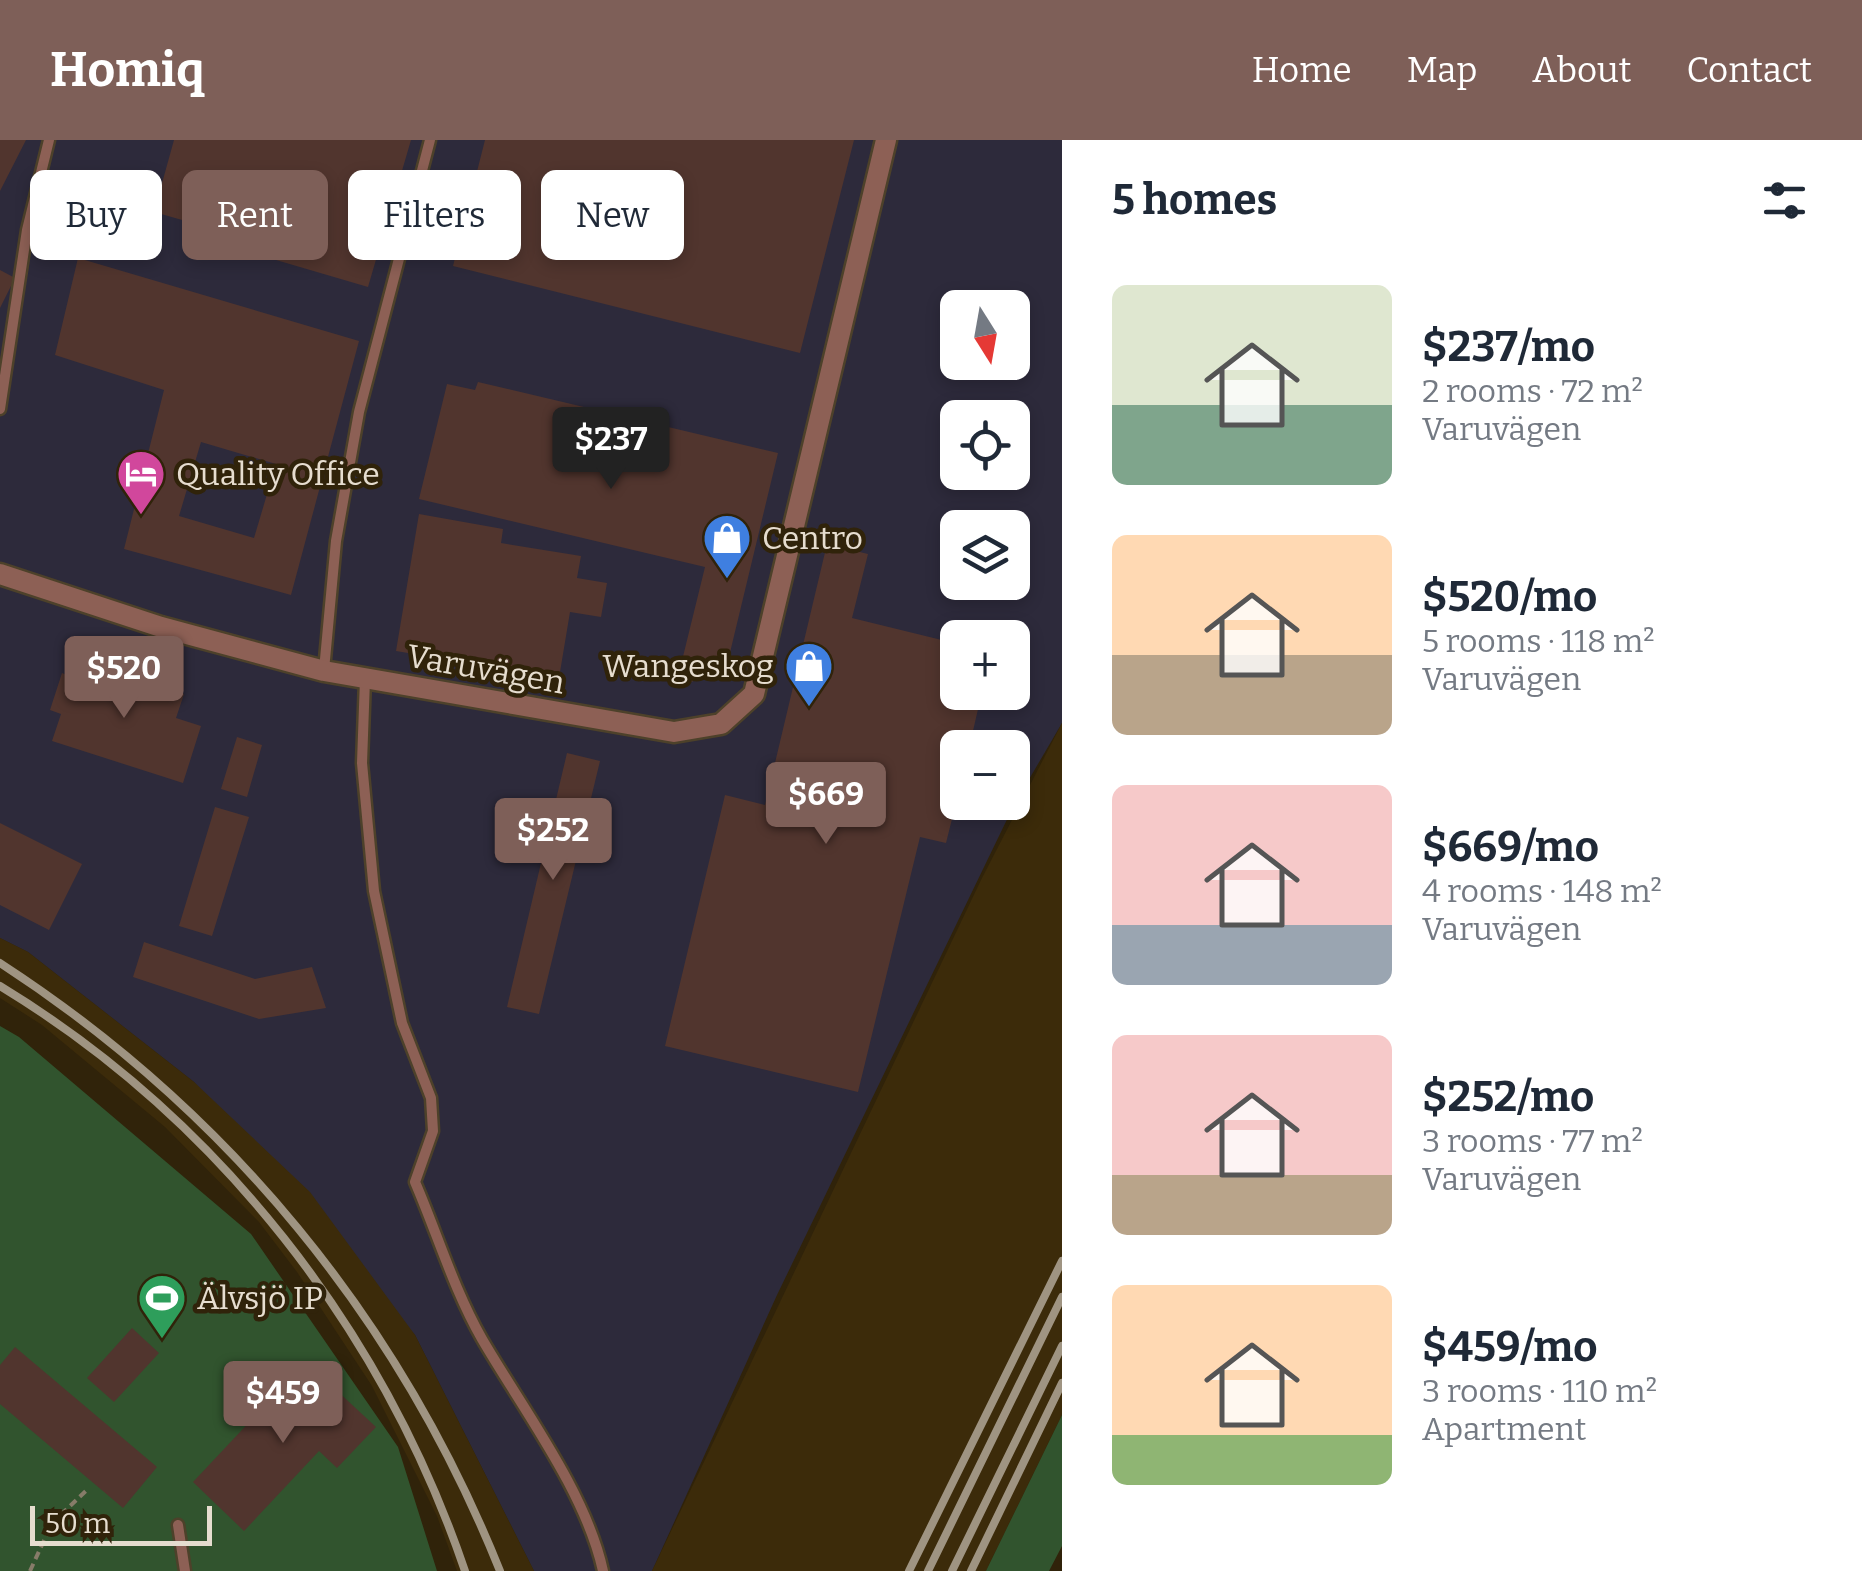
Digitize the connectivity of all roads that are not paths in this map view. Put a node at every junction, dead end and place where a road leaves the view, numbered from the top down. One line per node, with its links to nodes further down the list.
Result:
1 (50, 140): 4 (lane)
2 (430, 140): 6 (lane)
3 (886, 140): 7 (street, Varuvägen)
4 (0, 409)
5 (0, 574): 6 (street, Varuvägen)
6 (324, 671): 7 (street, Varuvägen)
7 (364, 678): 10 (lane)
8 (178, 1526): 9 (lane)
9 (185, 1571)
10 (602, 1571)

